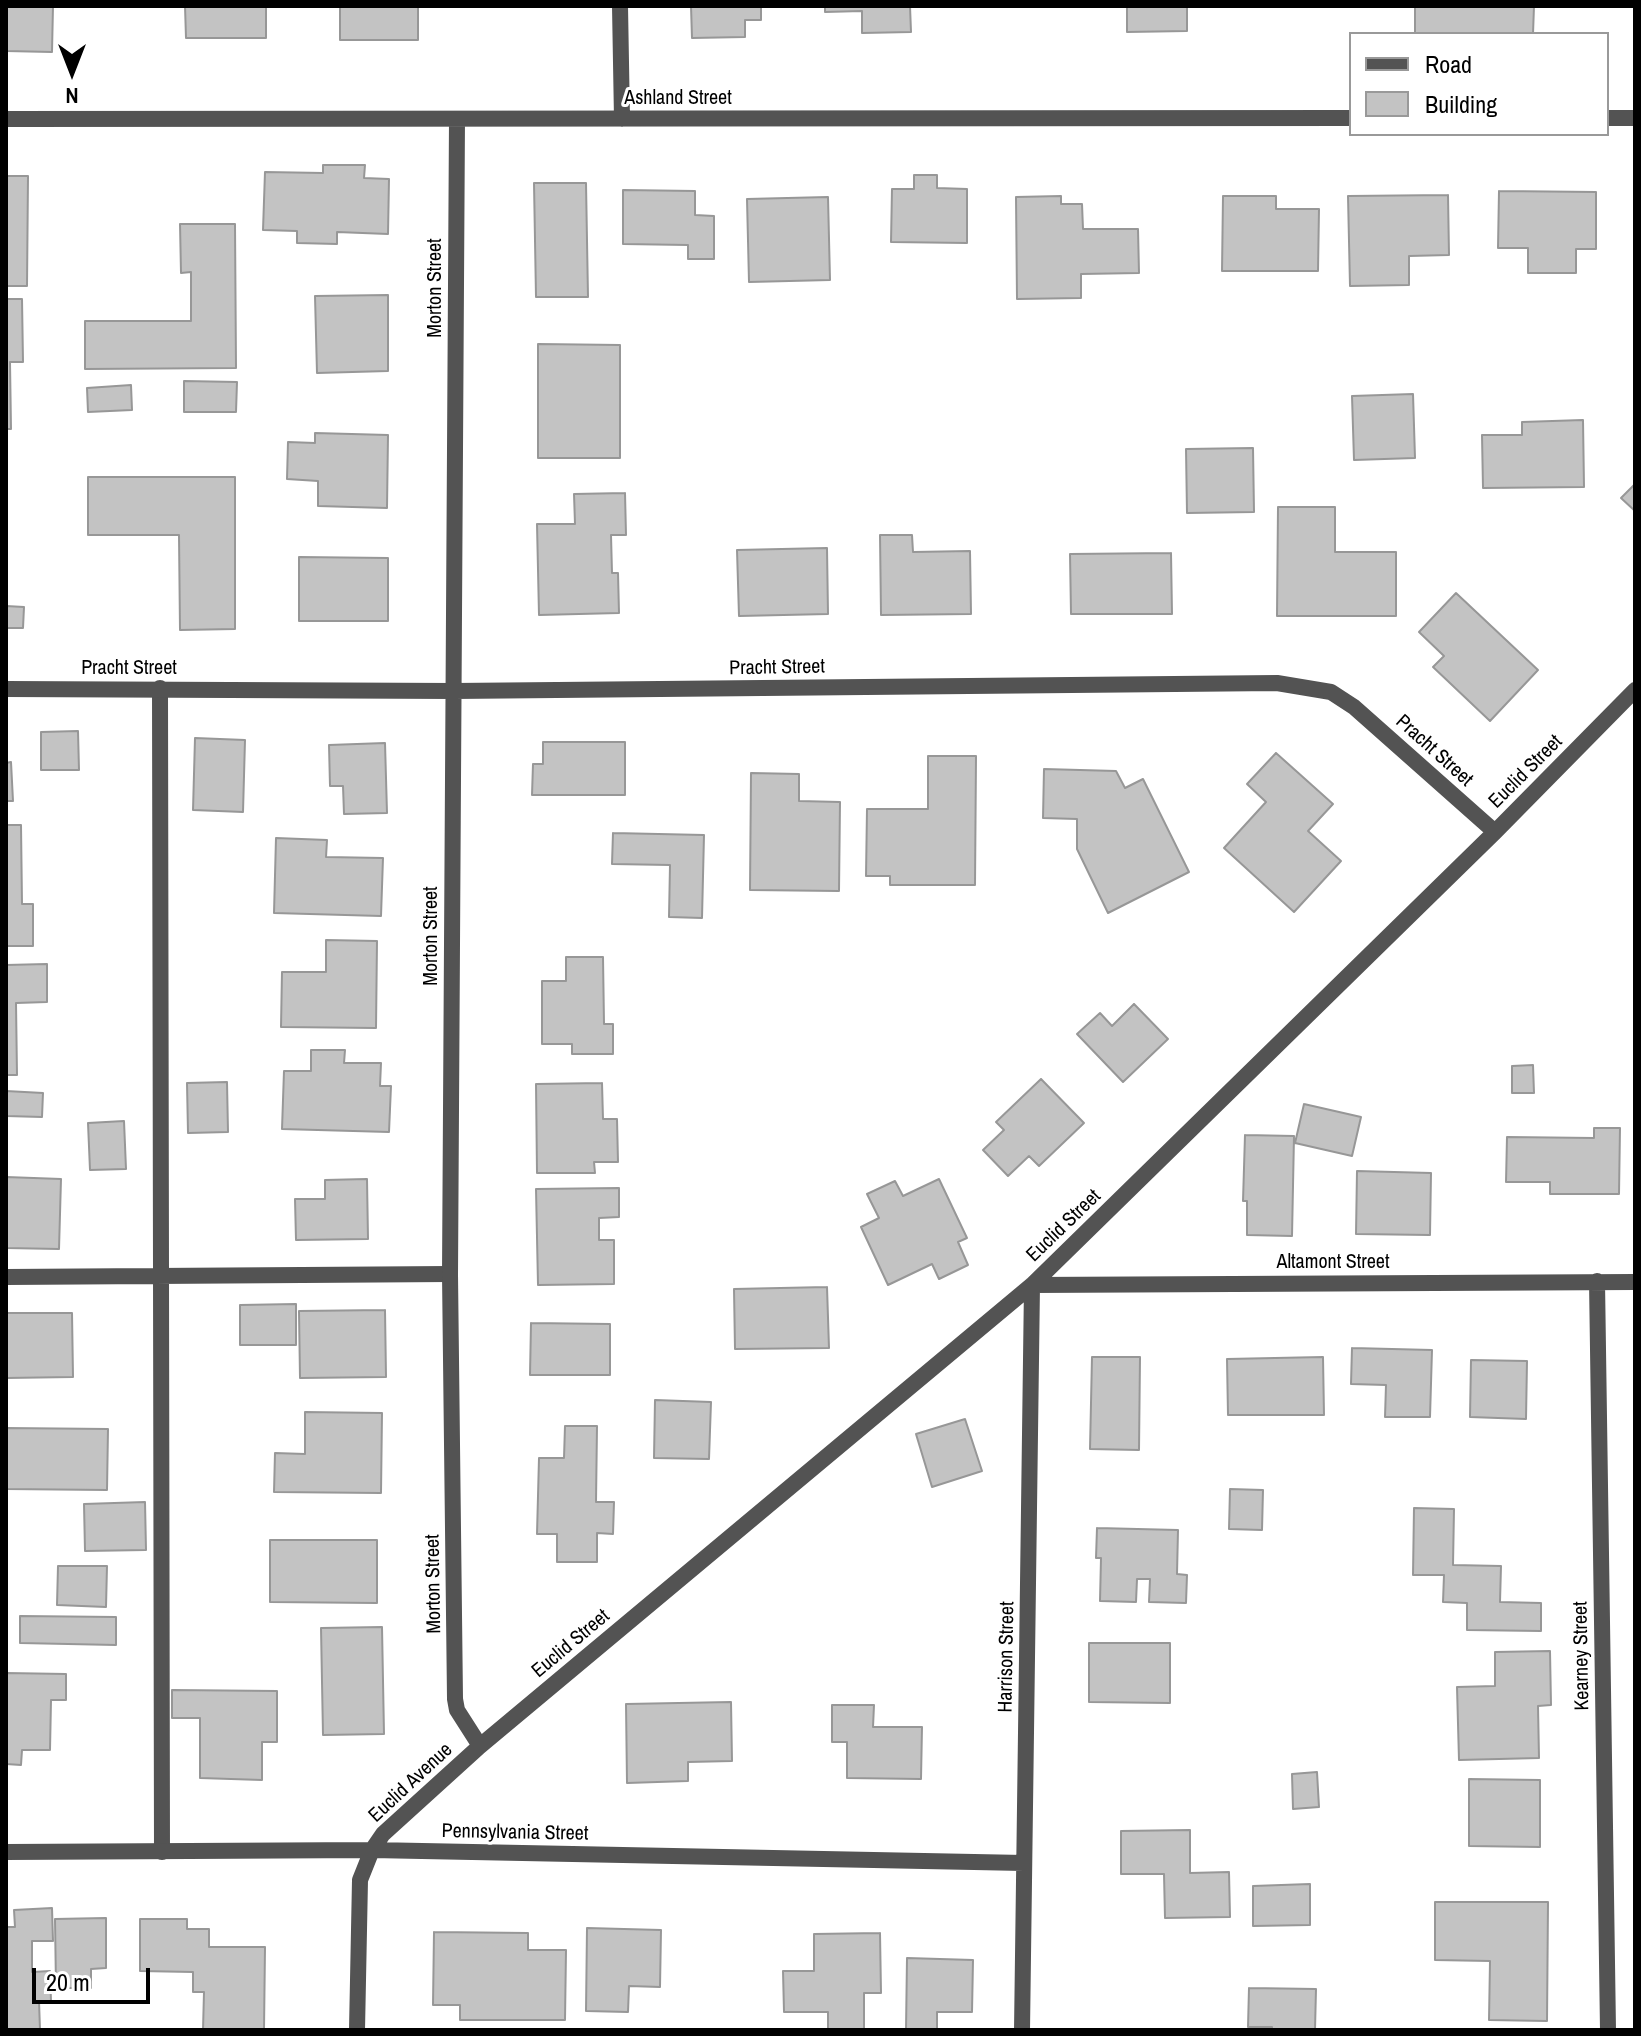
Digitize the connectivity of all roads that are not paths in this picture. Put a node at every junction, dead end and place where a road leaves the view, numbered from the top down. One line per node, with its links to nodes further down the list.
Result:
1 (620, 6): 7 (street)
2 (1349, 118): 7 (street, Ashland Street)
3 (1609, 118): 4 (street)
4 (1635, 118)
5 (6, 119): 6 (street, Ashland Street)
6 (457, 119): 7 (street, Ashland Street); 11 (street, Morton Street)
7 (622, 119)
8 (160, 688): 9 (street, Pracht Street); 11 (street, Pracht Street); 14 (street)
9 (6, 689)
10 (1635, 690): 12 (street, Euclid Street)
11 (454, 691): 12 (street, Pracht Street); 13 (street, Morton Street)
12 (1495, 832): 18 (street, Euclid Street)
13 (450, 1274): 14 (street); 19 (street, Morton Street)
14 (161, 1276): 15 (street); 22 (street)
15 (6, 1277)
16 (1597, 1281): 17 (street, Altamont Street); 18 (street, Altamont Street); 26 (street, Kearney Street)
17 (1635, 1282)
18 (1032, 1285): 19 (street, Euclid Street); 23 (street, Harrison Street)
19 (480, 1746): 20 (street, Euclid Avenue)
20 (372, 1850): 22 (street, Pennsylvania Street); 23 (street, Pennsylvania Street); 24 (street)
21 (6, 1852): 22 (street, Pennsylvania Street)
22 (162, 1852)
23 (1024, 1863): 25 (street, Harrison Street)
24 (357, 2030)
25 (1022, 2030)
26 (1608, 2030)

